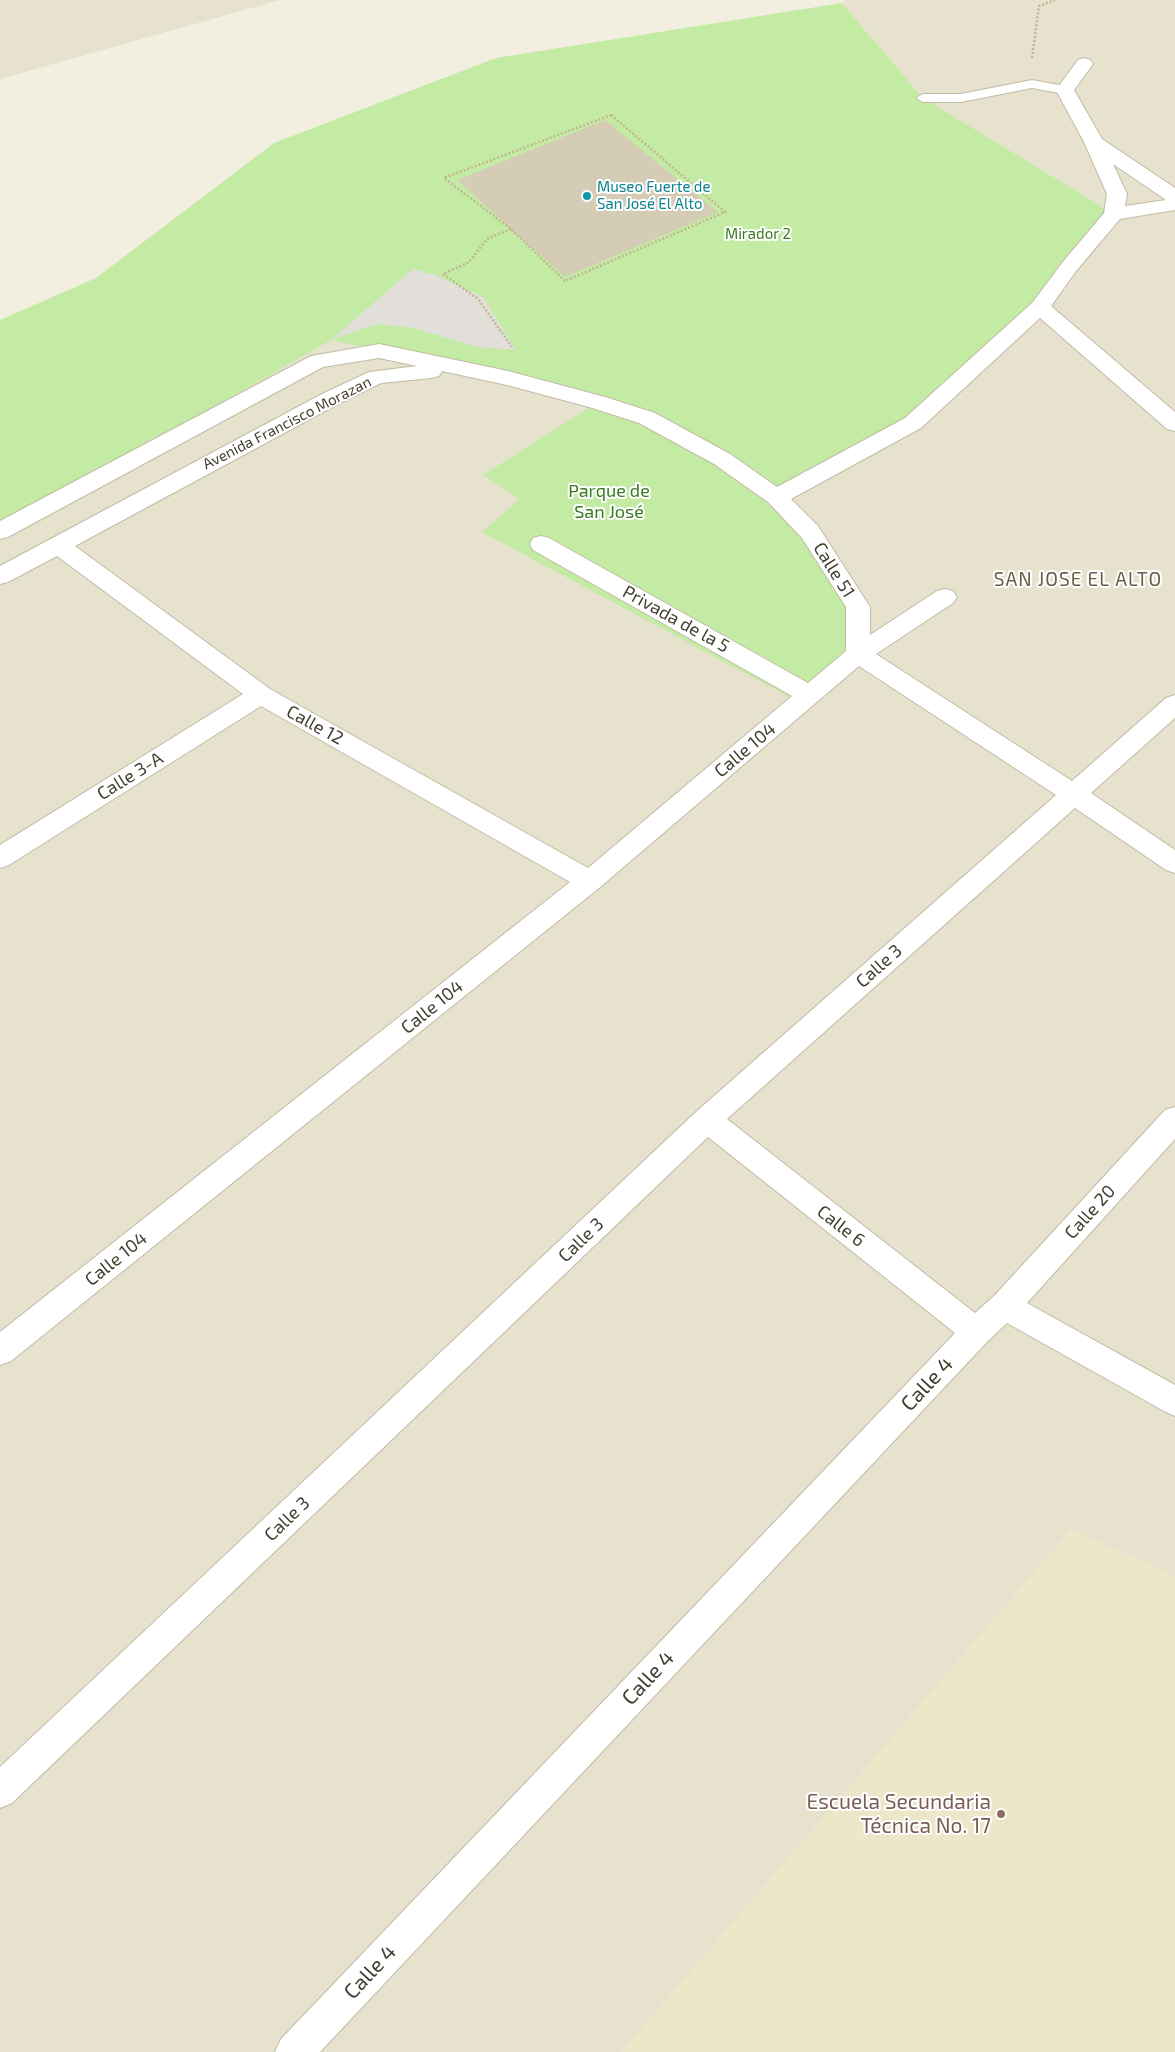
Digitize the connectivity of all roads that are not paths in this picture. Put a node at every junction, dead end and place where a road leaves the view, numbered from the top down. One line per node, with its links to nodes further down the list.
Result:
1 (1084, 64): 2 (street)
2 (1065, 90): 3 (lane); 4 (street)
3 (923, 98)
4 (1094, 142): 5 (street); 7 (street)
5 (1175, 197)
6 (1175, 204): 7 (street)
7 (1114, 214): 8 (street)
8 (1040, 307): 10 (street); 11 (street)
9 (458, 368): 11 (street, Calle 51); 12 (street, Avenida Francisco Morazan); 13 (street, Avenida Francisco Morazan)
10 (1171, 415)
11 (776, 496): 17 (street, Calle 51)
12 (0, 531)
13 (57, 544): 15 (street, Avenida Francisco Morazan); 18 (street, Calle 12)
14 (541, 544): 19 (street, Privada de la 5)
15 (0, 576)
16 (945, 597): 17 (street, Calle 104)
17 (858, 654): 19 (street, Calle 104); 21 (street)
18 (261, 695): 22 (street, Calle 3-A); 24 (street, Calle 12)
19 (810, 695): 24 (street, Calle 104)
20 (1175, 704): 21 (street, Calle 3)
21 (1073, 794): 23 (street); 26 (street, Calle 3)
22 (0, 858)
23 (1175, 863)
24 (590, 881): 29 (street, Calle 104)
25 (1175, 1119): 27 (street, Calle 20)
26 (707, 1120): 28 (street, Calle 6); 31 (street, Calle 3)
27 (1005, 1306): 28 (street, Calle 4); 30 (street)
28 (976, 1332): 32 (street, Calle 4)
29 (0, 1351)
30 (1175, 1401)
31 (0, 1791)
32 (294, 2052)

